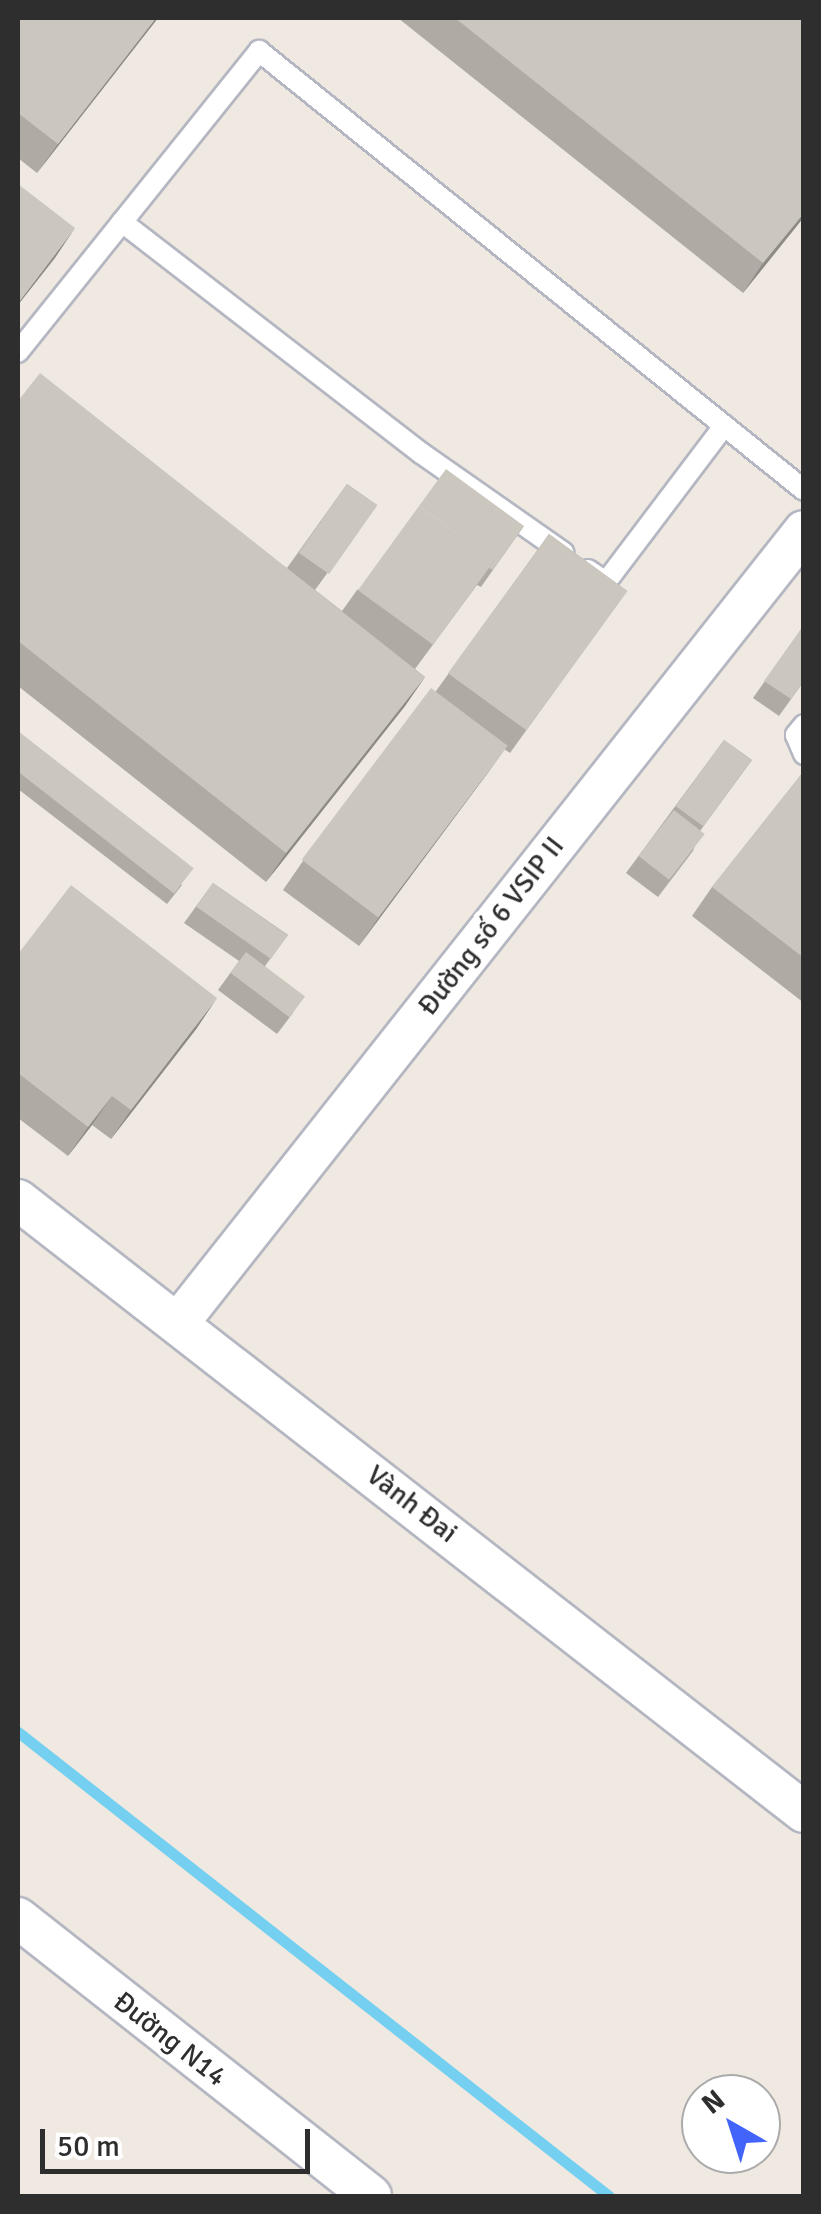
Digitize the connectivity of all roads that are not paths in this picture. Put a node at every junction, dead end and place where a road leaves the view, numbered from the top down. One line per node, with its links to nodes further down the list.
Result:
1 (122, 222): 2 (lane); 3 (lane); 3 (lane)
2 (18, 352)
3 (724, 426): 4 (lane)
4 (804, 490)
5 (804, 531): 9 (street, Đường số 6 VSIP II)
6 (804, 725): 7 (lane)
7 (804, 754)
8 (18, 1200): 9 (street, Vành Đai)
9 (180, 1322): 10 (street, Vành Đai)
10 (804, 1812)
11 (18, 1918): 12 (street, Đường N14)
12 (370, 2196)

